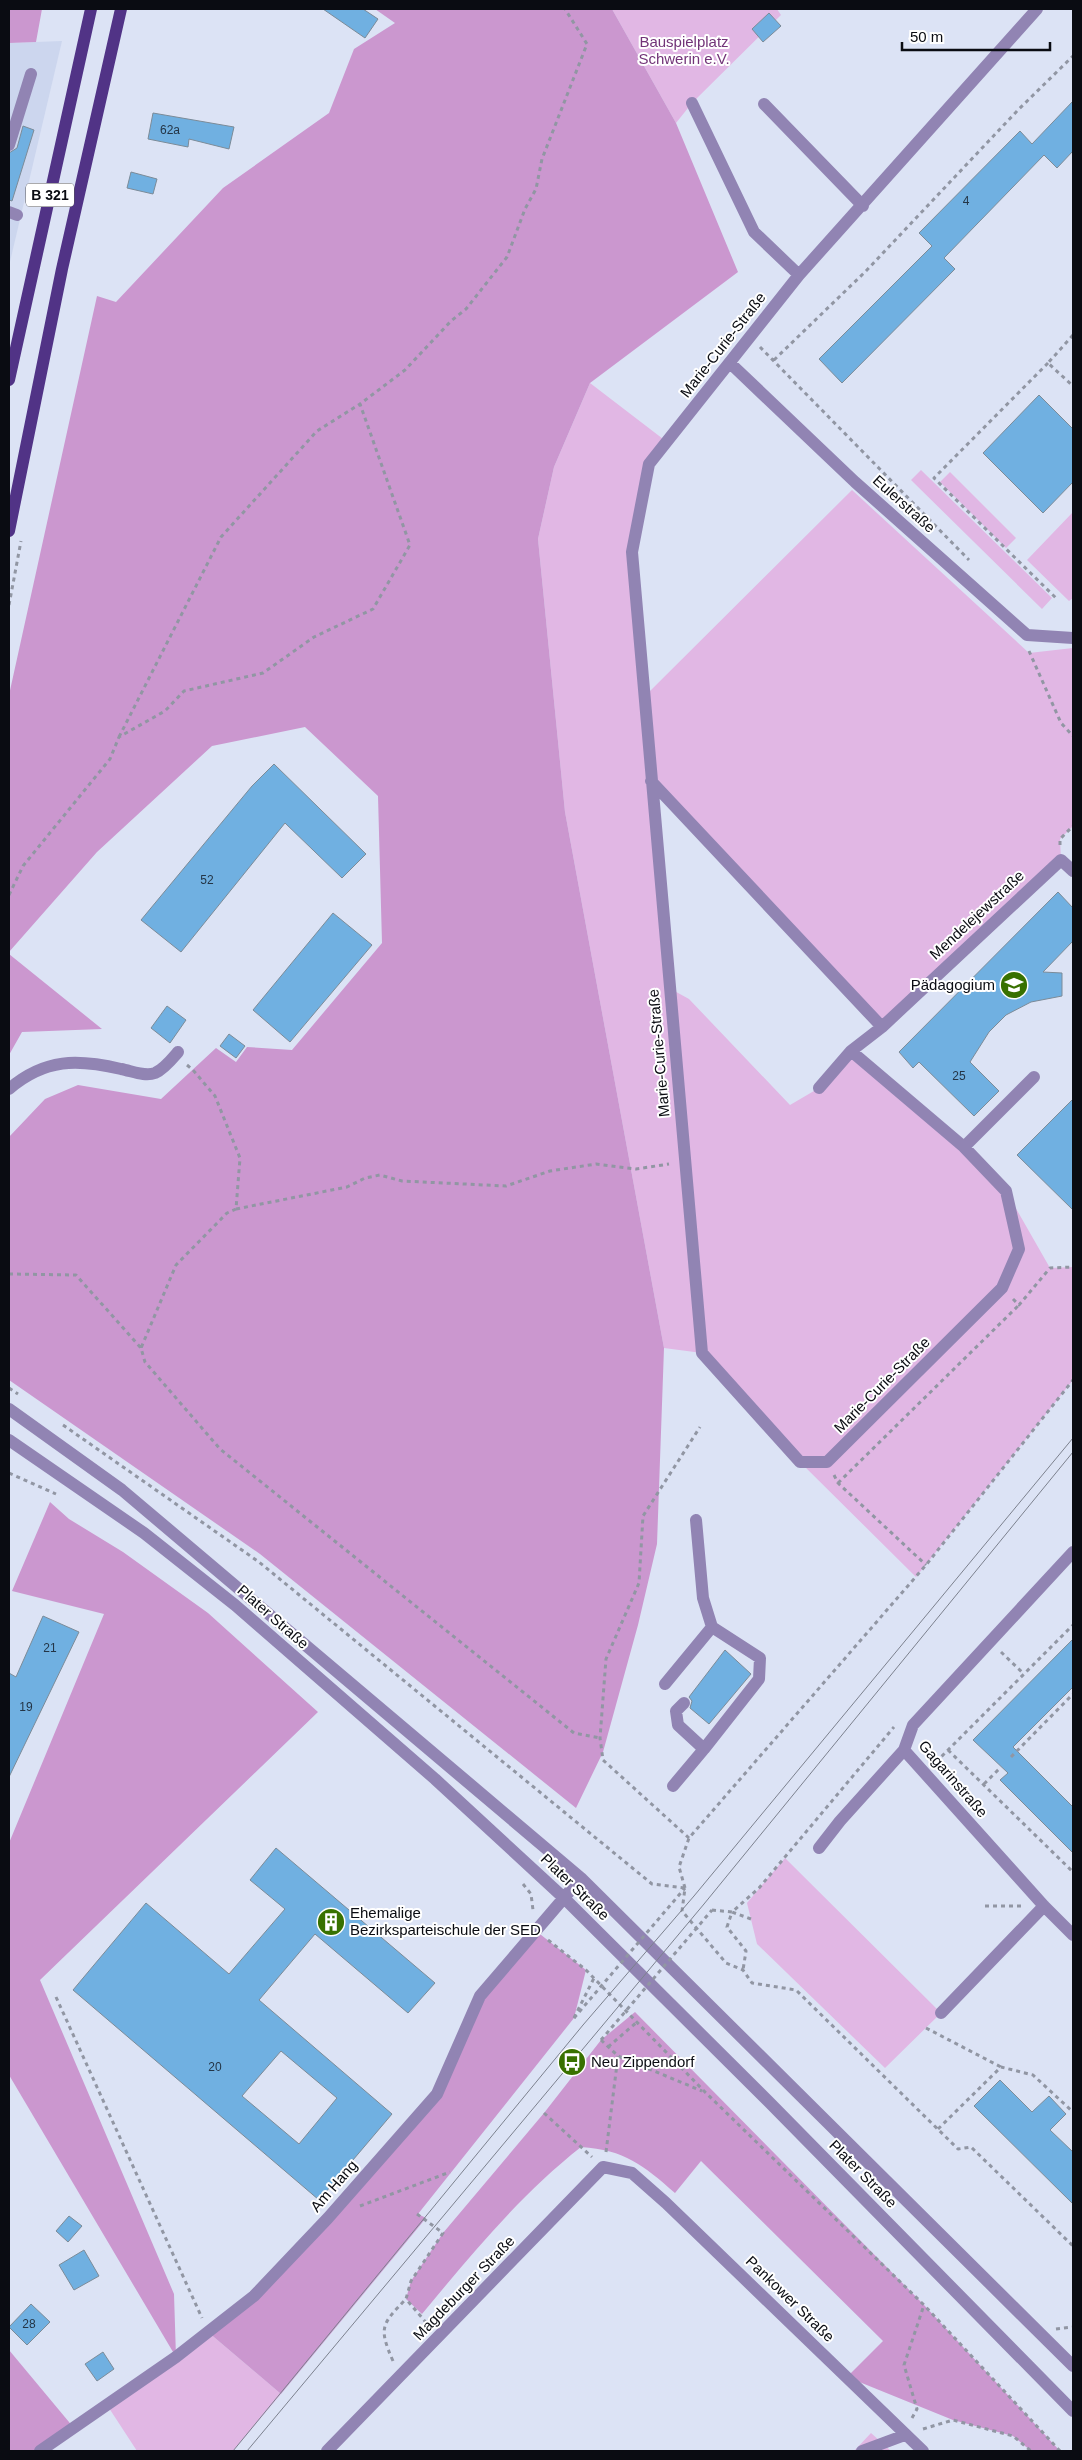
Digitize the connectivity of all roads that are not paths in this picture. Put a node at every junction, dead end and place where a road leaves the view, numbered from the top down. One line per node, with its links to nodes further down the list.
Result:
1 (91, 9): 11 (main road, B 321)
2 (121, 9): 12 (main road, B 321)
3 (1037, 9): 8 (street, Marie-Curie-Straße)
4 (31, 74): 7 (street)
5 (692, 103): 9 (street)
6 (764, 104): 8 (street)
7 (9, 145)
8 (863, 206): 9 (street, Marie-Curie-Straße)
9 (799, 275): 10 (street, Marie-Curie-Straße)
10 (730, 363): 13 (street, Eulerstraße); 14 (street, Marie-Curie-Straße)
11 (9, 380)
12 (9, 531)
13 (1073, 638)
14 (651, 781): 16 (street); 22 (street, Marie-Curie-Straße)
15 (1073, 871): 16 (street, Mendelejewstraße)
16 (882, 1027): 17 (street)
17 (851, 1051): 20 (street); 22 (street, Marie-Curie-Straße)
18 (176, 1054): 21 (street)
19 (1034, 1077): 22 (street)
20 (819, 1088)
21 (9, 1089)
22 (964, 1147)
23 (9, 1408): 34 (street, Plater Straße)
24 (10, 1441): 35 (street, Plater Straße)
25 (696, 1520): 27 (street)
26 (1073, 1552): 31 (street, Gagarinstraße)
27 (712, 1628): 28 (street); 30 (street)
28 (665, 1684)
29 (684, 1703): 30 (street)
30 (704, 1749): 32 (street)
31 (904, 1750): 33 (street); 36 (street, Gagarinstraße)
32 (673, 1786)
33 (819, 1848)
34 (581, 1878): 35 (street, Am Hang); 40 (street, Plater Straße)
35 (564, 1898): 41 (street, Plater Straße); 43 (street, Am Hang)
36 (1044, 1906): 37 (street, Gagarinstraße); 38 (street)
37 (1073, 1934)
38 (941, 2013)
39 (632, 2173): 42 (street, Pankower Straße); 44 (street, Magdeburger Straße)
40 (1073, 2366)
41 (1073, 2411)
42 (905, 2435): 45 (street); 46 (street, Pankower Straße)
43 (40, 2451)
44 (327, 2451)
45 (862, 2451)
46 (923, 2451)

